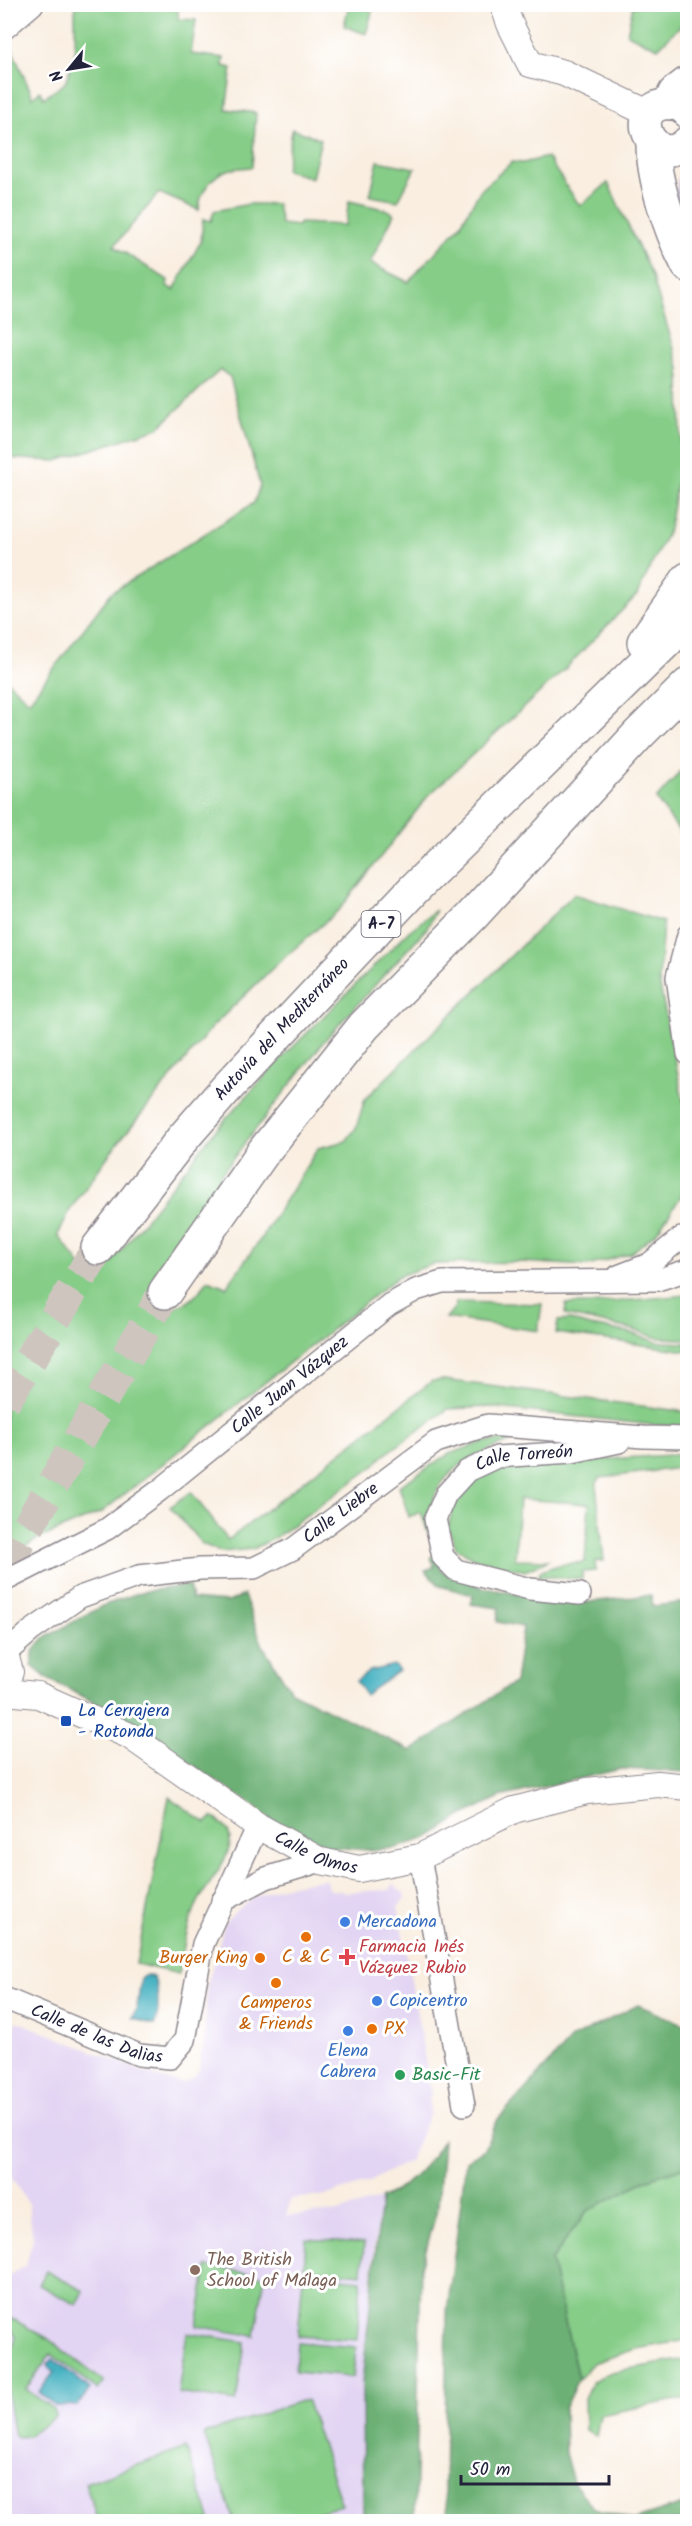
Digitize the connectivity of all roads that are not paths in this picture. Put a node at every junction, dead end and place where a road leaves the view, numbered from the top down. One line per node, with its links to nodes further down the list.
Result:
1 (33, 4): 3 (street)
2 (503, 4): 4 (street)
3 (4, 29)
4 (670, 111): 5 (main road); 6 (highway)
5 (687, 141)
6 (687, 265)
7 (687, 579): 11 (highway)
8 (687, 620): 11 (highway, Autovía del Mediterráneo / A-7)
9 (687, 685): 12 (highway)
10 (687, 696): 12 (highway)
11 (602, 703): 16 (highway, Autovía del Mediterráneo / A-7)
12 (638, 735): 20 (highway)
13 (687, 935): 14 (street)
14 (687, 1054)
15 (685, 1229): 17 (street); 19 (street, Calle Juan Vázquez)
16 (98, 1248)
17 (687, 1259)
18 (687, 1270): 19 (street, Calle Juan Vázquez)
19 (603, 1282): 23 (street, Calle Juan Vázquez)
20 (165, 1292)
21 (643, 1437): 22 (street, Calle Liebre); 24 (street, Calle Torreón); 25 (street, Calle Liebre)
22 (687, 1438)
23 (4, 1581)
24 (580, 1594)
25 (5, 1651): 26 (street)
26 (4, 1690): 28 (street, Calle Olmos)
27 (687, 1787): 29 (street, Calle Olmos)
28 (258, 1826): 30 (street, Calle Olmos); 31 (street, Calle de las Dalias)
29 (420, 1857): 30 (street, Calle Olmos); 33 (street)
30 (321, 1861): 31 (street)
31 (222, 1901): 32 (street, Calle de las Dalias)
32 (4, 1998)
33 (464, 2105)

